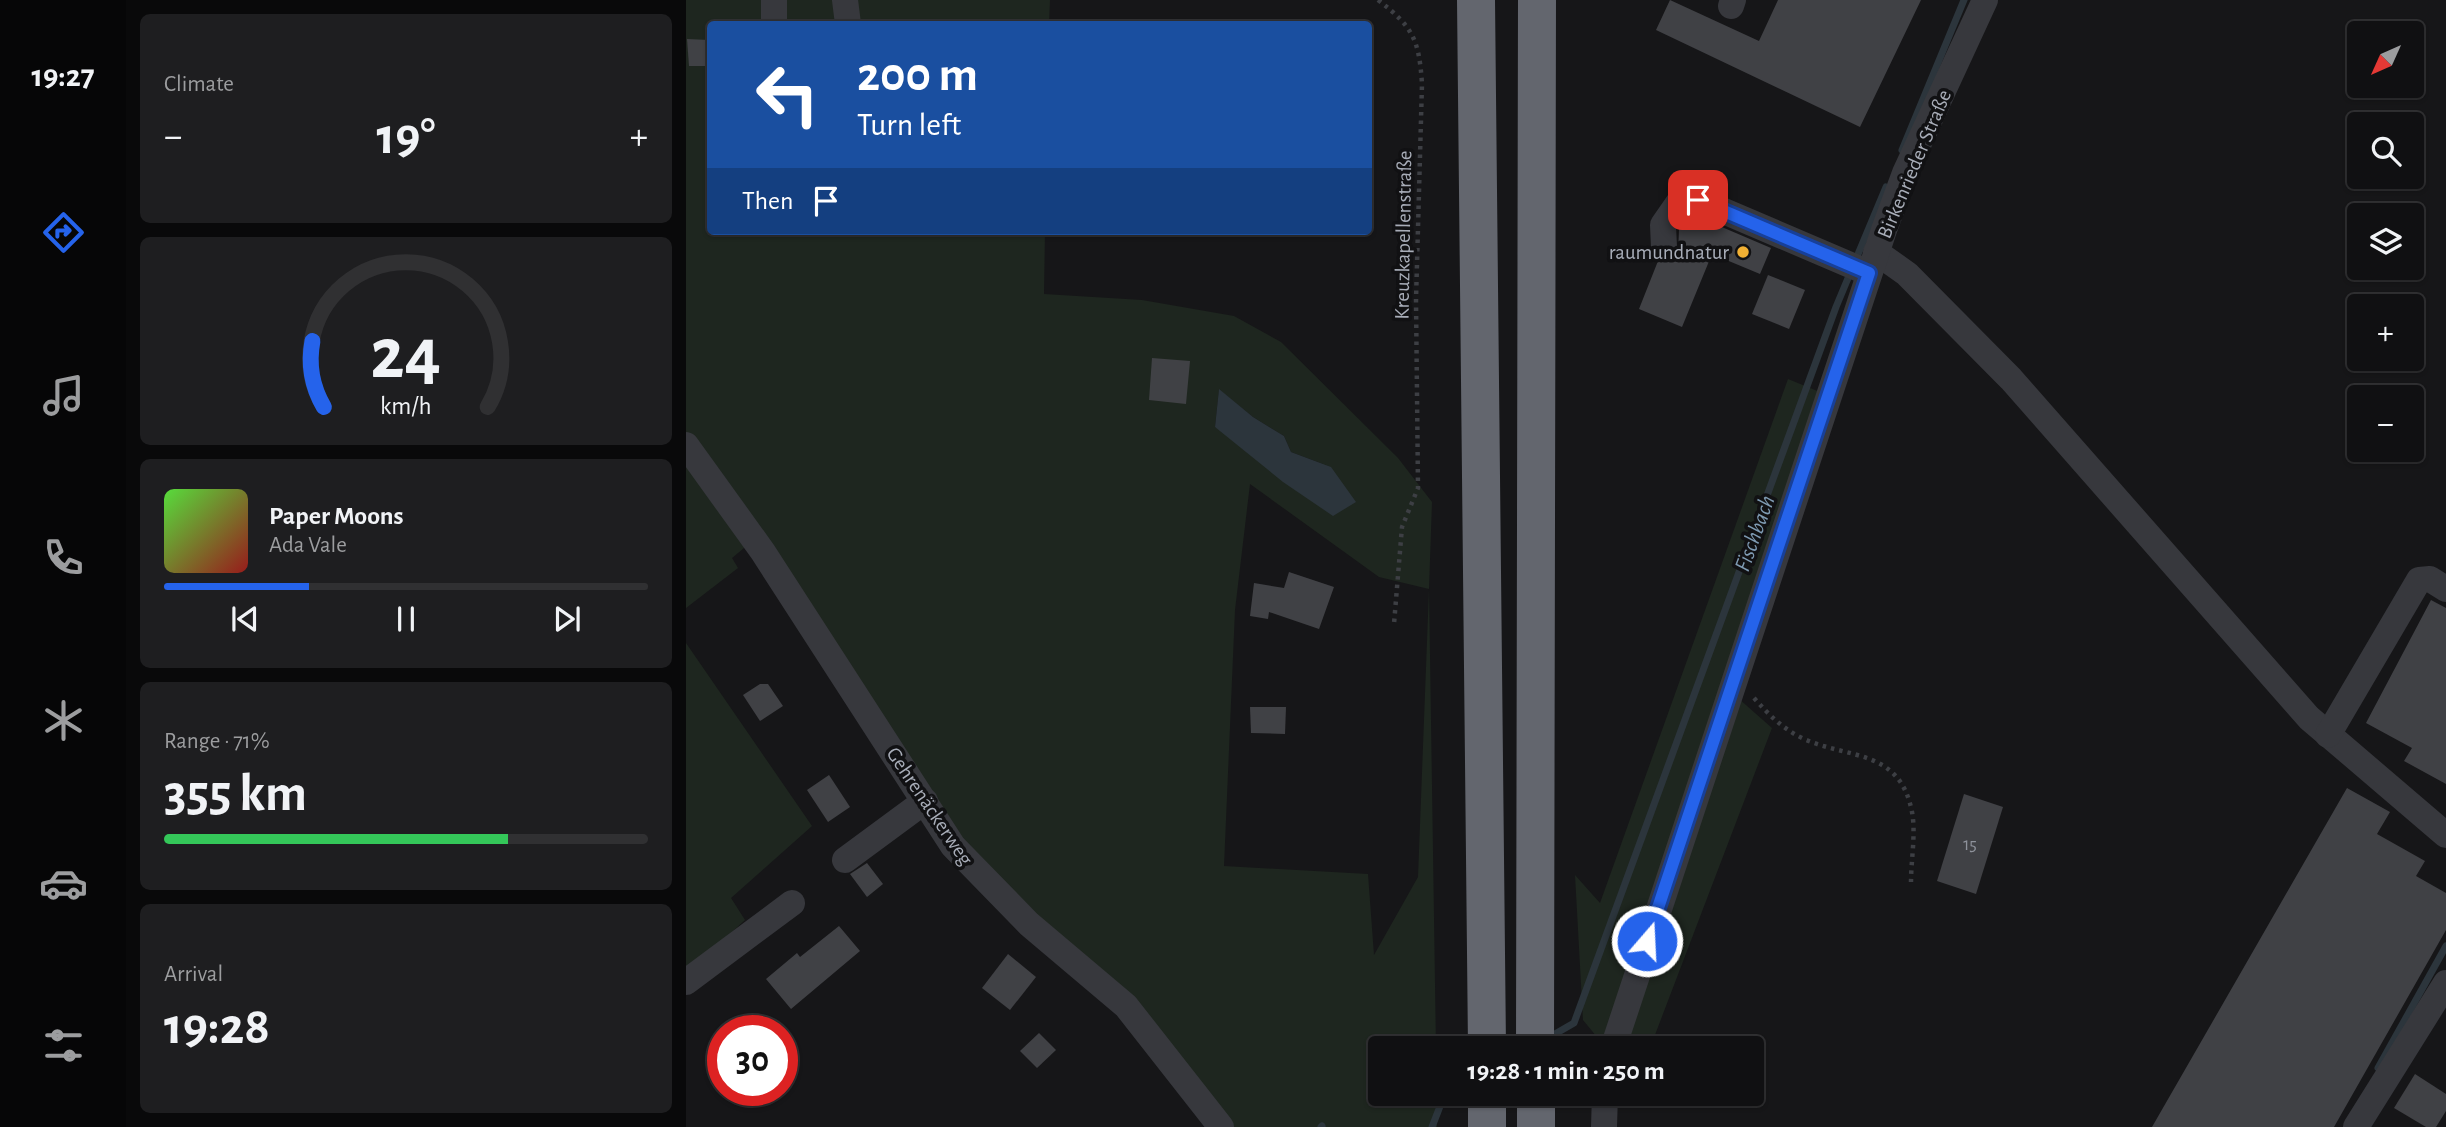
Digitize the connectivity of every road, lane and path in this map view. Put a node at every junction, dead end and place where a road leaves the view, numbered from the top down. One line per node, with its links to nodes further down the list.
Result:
1 (774, 0): 7 (street)
2 (845, 0): 8 (street)
3 (1378, 0): 13 (path, Kreuzkapellenstraße)
4 (1476, 0): 23 (highway)
5 (1537, 0): 24 (highway)
6 (1985, 0): 10 (street, Birkenrieder Straße)
7 (774, 21)
8 (848, 21)
9 (1664, 247): 10 (street)
10 (1871, 266): 14 (street, Birkenrieder Straße); 15 (street)
11 (686, 445): 16 (street, Gehrenäckerweg)
12 (2446, 589): 15 (street)
13 (1394, 624)
14 (1735, 682): 19 (path); 25 (street, Birkenrieder Straße)
15 (2328, 735): 17 (street)
16 (925, 801): 18 (street); 30 (street, Gehrenäckerweg)
17 (2446, 835)
18 (845, 860)
19 (1911, 882)
20 (792, 903): 21 (street)
21 (686, 982)
22 (2446, 983): 29 (street)
23 (1487, 1036)
24 (1535, 1036)
25 (1617, 1036)
26 (1487, 1106): 31 (highway)
27 (1536, 1106): 32 (highway)
28 (1605, 1106): 33 (street)
29 (2357, 1126)
30 (1221, 1127)
31 (1487, 1127)
32 (1536, 1127)
33 (1604, 1127)

